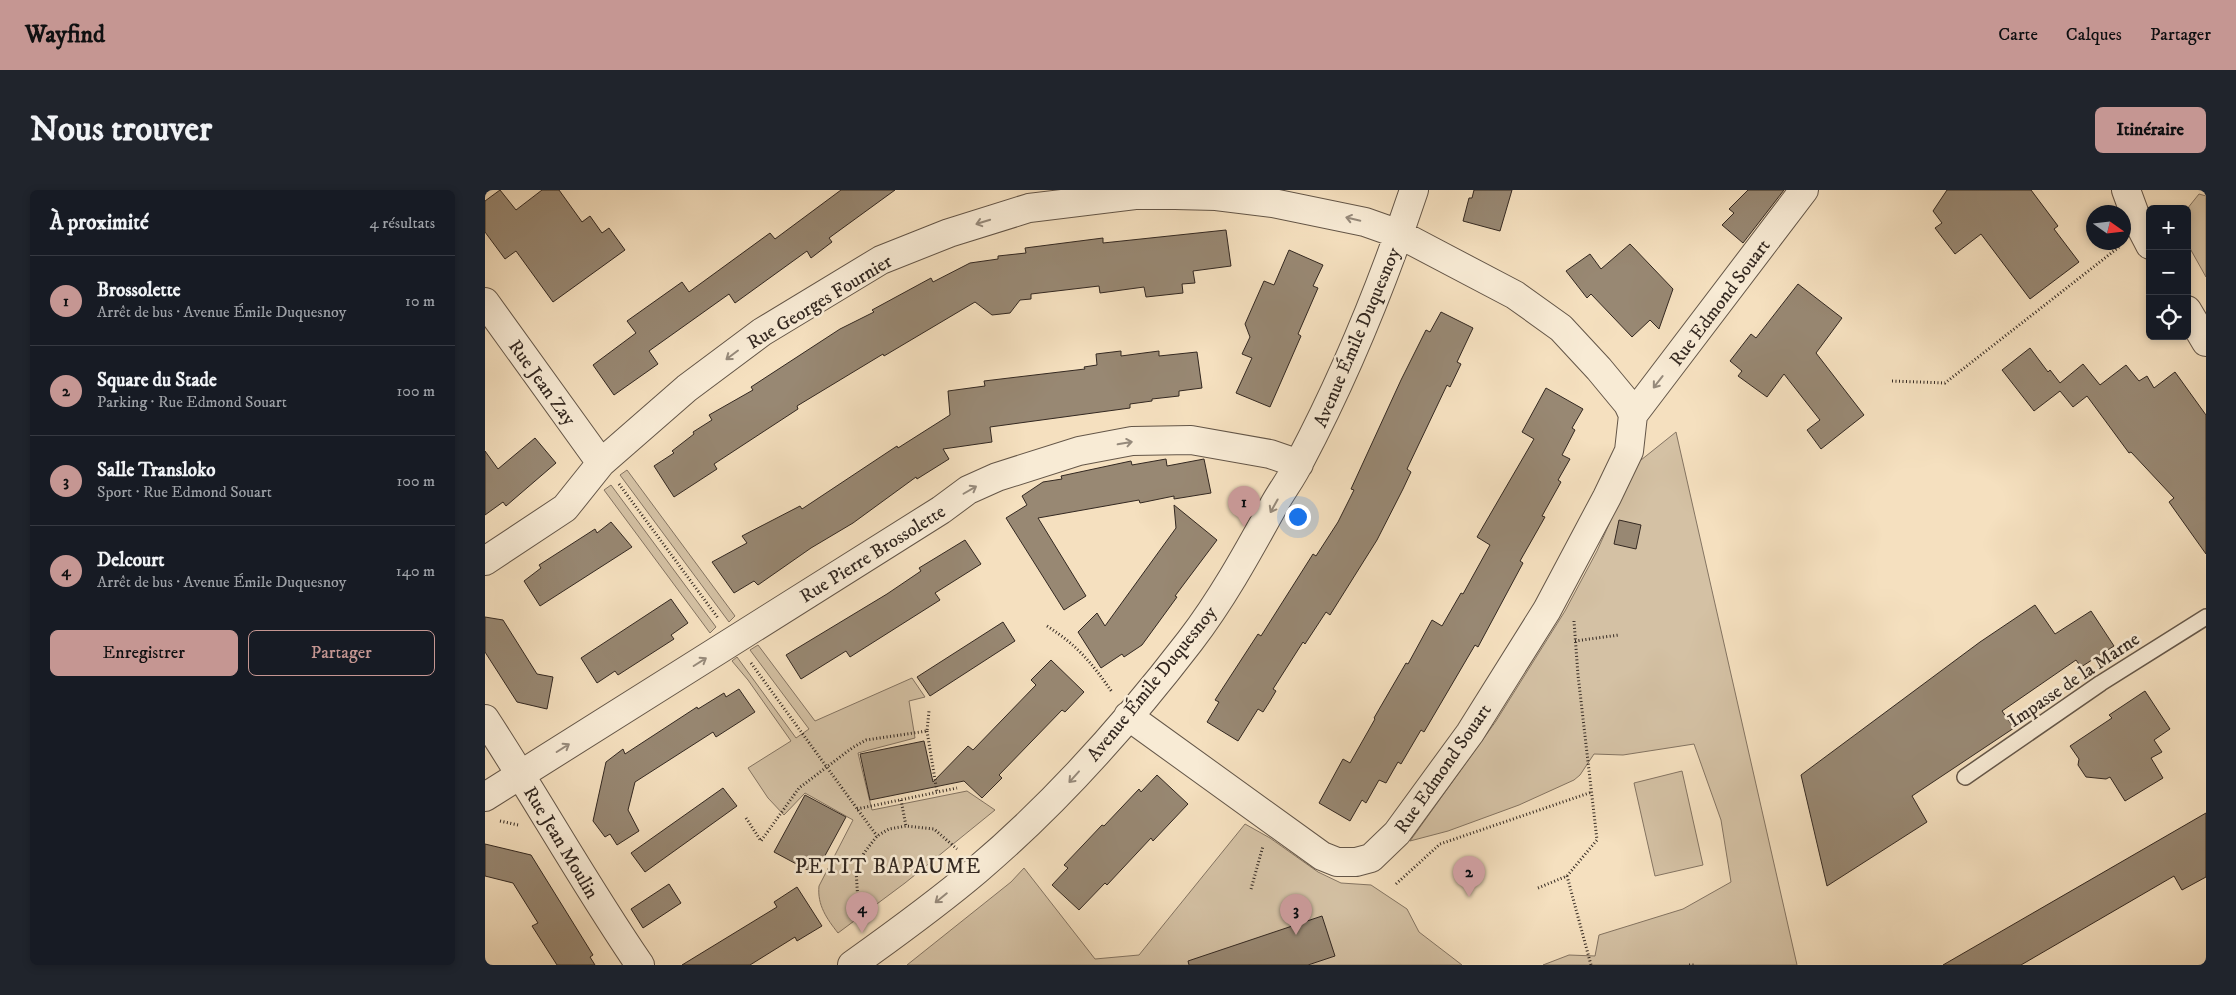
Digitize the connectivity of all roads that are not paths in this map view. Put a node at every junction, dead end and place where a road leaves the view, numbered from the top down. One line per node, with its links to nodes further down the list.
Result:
1 (1414, 190): 5 (street, Avenue Émile Duquesnoy)
2 (1804, 190): 10 (street, Rue Edmond Souart, one-way to 10)
3 (2126, 190): 6 (street)
4 (1028, 199): 5 (street, Rue Georges Fournier, one-way to 4); 11 (street, Rue Georges Fournier, one-way to 11)
5 (1399, 234): 10 (street); 12 (street, Avenue Émile Duquesnoy)
6 (2145, 237)
7 (485, 302): 11 (street, Rue Jean Zay)
8 (2191, 317): 9 (street)
9 (2206, 342)
10 (1633, 415): 15 (street, Rue Edmond Souart)
11 (601, 463): 13 (street, Rue Georges Fournier)
12 (1299, 464): 15 (street, Avenue Émile Duquesnoy, one-way to 15); 17 (street, Rue Pierre Brossolette, one-way to 12)
13 (485, 561)
14 (2206, 617): 18 (lane, Impasse de la Marne)
15 (1129, 716): 21 (street, Avenue Émile Duquesnoy, one-way to 21)
16 (485, 719): 17 (street, Rue Jean Moulin)
17 (521, 773): 19 (street, Rue Pierre Brossolette); 20 (street, Rue Jean Moulin)
18 (1965, 777)
19 (485, 797)
20 (640, 965)
21 (852, 965)

